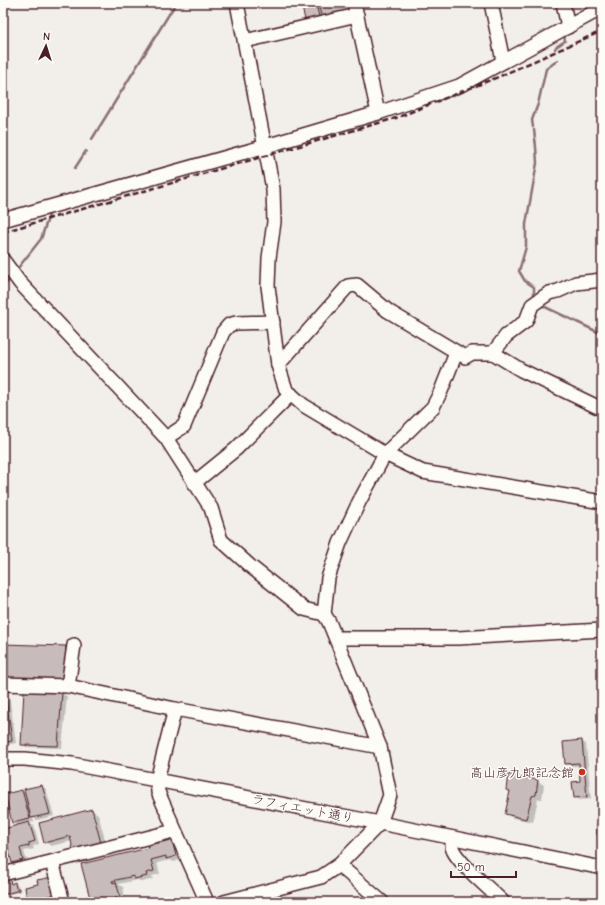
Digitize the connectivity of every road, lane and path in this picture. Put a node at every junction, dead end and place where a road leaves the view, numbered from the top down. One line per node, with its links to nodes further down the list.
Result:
1 (237, 3): 7 (street)
2 (491, 3): 8 (street)
3 (563, 3): 6 (street)
4 (602, 8): 6 (street)
5 (355, 9): 7 (street); 9 (street)
6 (568, 26): 8 (street)
7 (245, 41): 10 (street)
8 (503, 61): 9 (street)
9 (378, 113): 10 (street)
10 (266, 146): 11 (street); 14 (street)
11 (3, 220)
12 (3, 260): 20 (street)
13 (602, 280): 16 (street)
14 (273, 322): 17 (street); 20 (street)
15 (456, 353): 16 (street); 17 (street); 21 (street)
16 (493, 353): 19 (street)
17 (278, 365): 18 (street)
18 (291, 394): 21 (street); 22 (street)
19 (602, 409)
20 (166, 438): 22 (street)
21 (385, 454): 23 (street); 24 (street)
22 (194, 483): 24 (street)
23 (602, 502)
24 (324, 614): 26 (street)
25 (602, 630): 26 (street)
26 (336, 638): 31 (street)
27 (74, 645): 29 (street)
28 (3, 684): 29 (street)
29 (68, 686): 30 (street)
30 (175, 709): 31 (street); 33 (street)
31 (380, 746): 34 (street)
32 (3, 759): 33 (street, ラフィエット通り)
33 (157, 780): 34 (street, ラフィエット通り); 35 (street)
34 (380, 823): 36 (street, ラフィエット通り); 38 (street)
35 (174, 831): 37 (street); 42 (street)
36 (453, 838): 39 (street, ラフィエット通り); 45 (street)
37 (52, 862): 40 (street); 41 (street)
38 (339, 865): 43 (street); 44 (street)
39 (602, 868)
40 (3, 874)
41 (62, 902)
42 (206, 902)
43 (224, 902)
44 (382, 902)
45 (503, 902)

